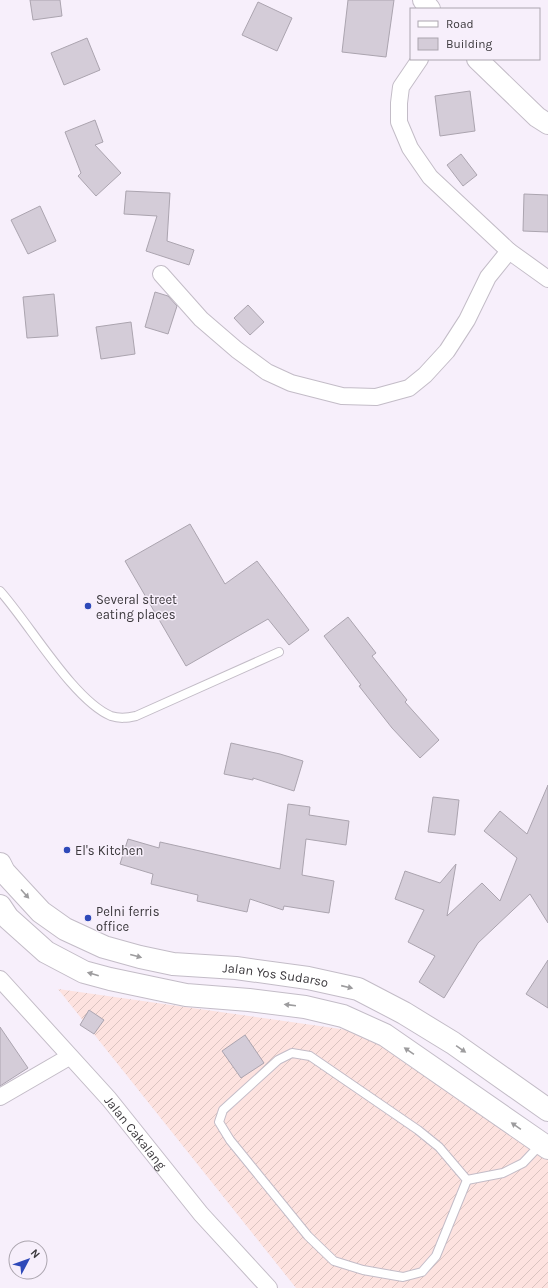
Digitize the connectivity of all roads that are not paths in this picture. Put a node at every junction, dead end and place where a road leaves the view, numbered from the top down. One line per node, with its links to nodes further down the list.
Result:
1 (423, 0): 2 (street)
2 (429, 8)
3 (419, 60): 6 (street)
4 (478, 60): 5 (street)
5 (548, 124)
6 (509, 251): 7 (street); 8 (street)
7 (161, 274)
8 (548, 279)
9 (0, 591): 10 (lane)
10 (279, 652)
11 (0, 864): 16 (highway, Jalan Yos Sudarso, one-way to 16)
12 (0, 906): 17 (highway, Jalan Yos Sudarso, one-way to 12)
13 (0, 979): 14 (street, Jalan Cakalang)
14 (69, 1057): 15 (street); 19 (street, Jalan Cakalang)
15 (0, 1097)
16 (548, 1110)
17 (545, 1146): 18 (lane)
18 (467, 1180): 18 (lane)
19 (269, 1288)

